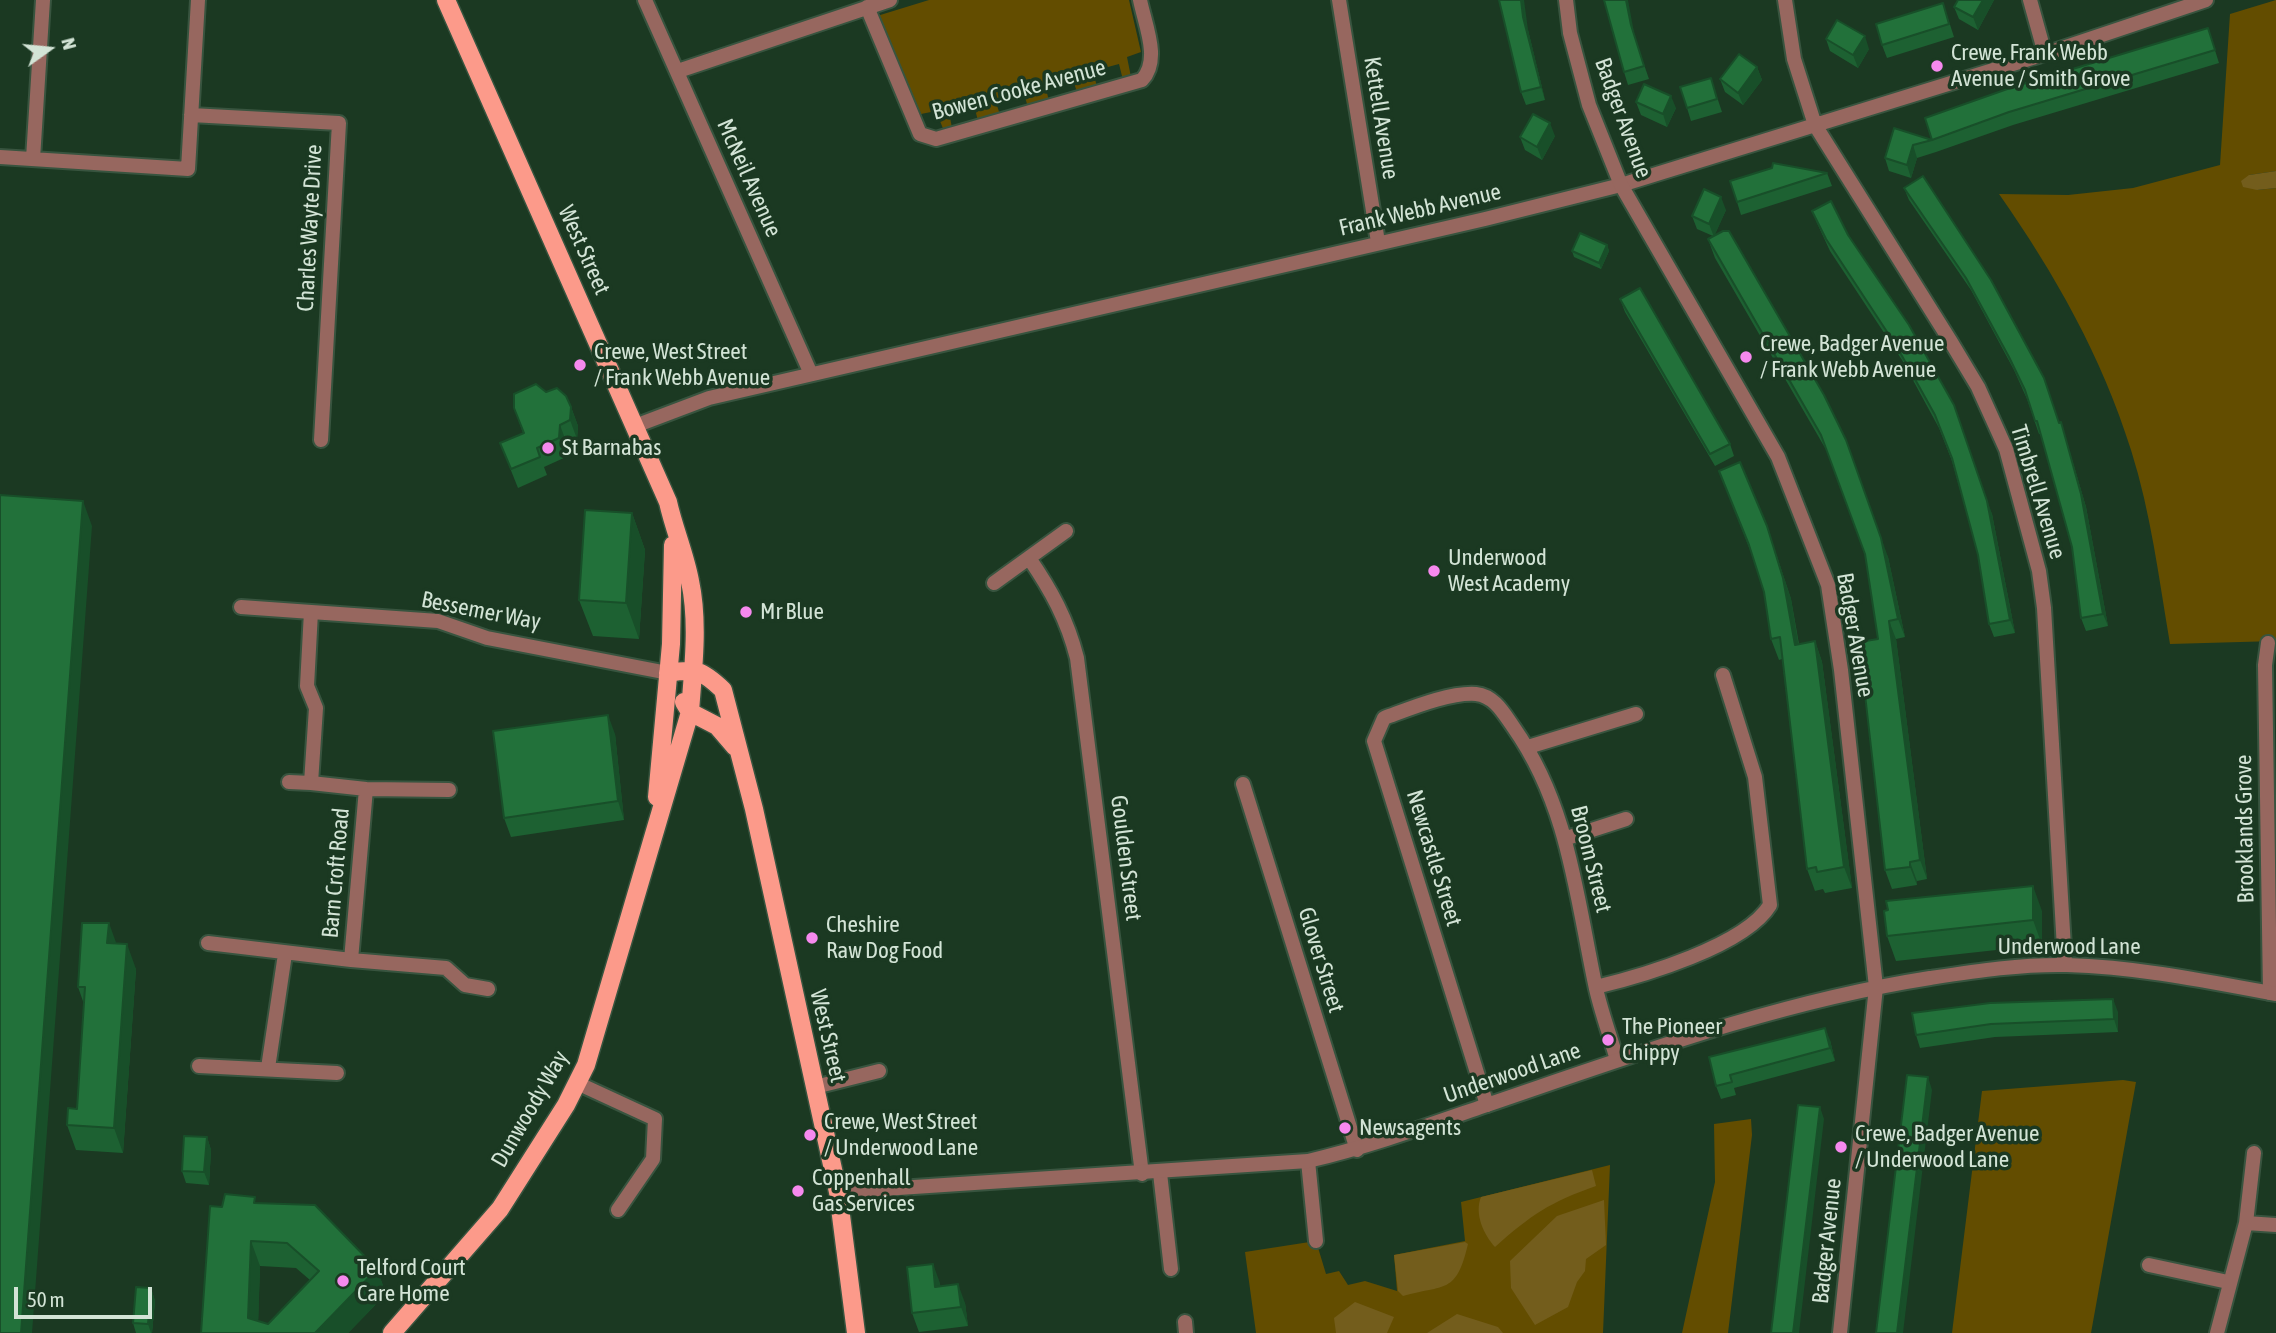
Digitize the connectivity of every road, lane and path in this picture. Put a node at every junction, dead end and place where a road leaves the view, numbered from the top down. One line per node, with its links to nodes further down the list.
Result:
1 (43, 0): 18 (street)
2 (198, 0): 15 (street)
3 (446, 0): 22 (main road, West Street)
4 (645, 0): 14 (street, McNeil Avenue)
5 (890, 0): 12 (street)
6 (1140, 0): 12 (street, Bowen Cooke Avenue)
7 (1339, 0): 20 (street, Kettell Avenue)
8 (1566, 0): 19 (street, Badger Avenue)
9 (1785, 0): 16 (street, Timbrell Avenue)
10 (2030, 0): 13 (street)
11 (2206, 0): 13 (street, Frank Webb Avenue)
12 (867, 7): 14 (street)
13 (2045, 54): 16 (street, Frank Webb Avenue)
14 (678, 71): 21 (street, McNeil Avenue)
15 (191, 115): 18 (street); 23 (street, Charles Wayte Drive)
16 (1815, 125): 19 (street, Frank Webb Avenue); 52 (street, Timbrell Avenue)
17 (0, 157): 18 (street)
18 (33, 159)
19 (1620, 185): 20 (street, Frank Webb Avenue); 53 (street, Badger Avenue)
20 (1378, 242): 21 (street, Frank Webb Avenue)
21 (811, 374): 22 (street, Frank Webb Avenue)
22 (635, 426): 24 (main road, West Street)
23 (321, 440)
24 (672, 521): 32 (main road, West Street); 33 (main road, West Street)
25 (1066, 531): 26 (street)
26 (1029, 558): 27 (street); 69 (street, Goulden Street)
27 (994, 583)
28 (241, 607): 29 (street, Bessemer Way)
29 (311, 612): 33 (street, Bessemer Way); 42 (street, Barn Croft Road)
30 (2268, 643): 31 (street, Brooklands Grove)
31 (2271, 665): 56 (street, Brooklands Grove)
32 (693, 668): 33 (main road); 37 (main road, West Street); 40 (main road, West Street)
33 (668, 673): 36 (main road, West Street); 37 (main road)
34 (1723, 675): 54 (street)
35 (1476, 694): 39 (street, Broom Street); 64 (street, Newcastle Street)
36 (664, 711): 47 (main road, Dunwoody Way)
37 (690, 712): 40 (main road, West Street); 47 (main road, Dunwoody Way)
38 (1636, 714): 39 (street)
39 (1528, 747): 48 (street, Broom Street)
40 (739, 753): 63 (main road, West Street)
41 (289, 782): 42 (street)
42 (311, 783): 44 (street, Barn Croft Road)
43 (1242, 784): 65 (street, Glover Street)
44 (366, 789): 45 (street); 51 (street, Barn Croft Road)
45 (449, 790)
46 (1626, 819): 48 (street)
47 (654, 831): 62 (main road, Dunwoody Way)
48 (1567, 838): 54 (street, Broom Street)
49 (208, 943): 50 (street)
50 (285, 954): 51 (street); 59 (street)
51 (351, 960): 55 (street, Barn Croft Road)
52 (2065, 965): 53 (street, Underwood Lane); 56 (street, Underwood Lane)
53 (1876, 986): 57 (street, Underwood Lane); 80 (street, Badger Avenue)
54 (1595, 987): 57 (street, Broom Street)
55 (488, 989)
56 (2273, 993)
57 (1617, 1060): 64 (street, Underwood Lane)
58 (199, 1066): 59 (street)
59 (268, 1068): 61 (street)
60 (878, 1071): 63 (street)
61 (337, 1073)
62 (578, 1083): 71 (street); 78 (main road, Dunwoody Way)
63 (815, 1087): 70 (main road, West Street)
64 (1487, 1105): 65 (street, Underwood Lane)
65 (1357, 1150): 67 (street, Underwood Lane)
66 (2254, 1153): 72 (street)
67 (1308, 1161): 68 (street, Underwood Lane); 74 (street)
68 (1160, 1173): 69 (street, Underwood Lane); 76 (street)
69 (1142, 1174): 70 (street, Underwood Lane)
70 (838, 1192): 79 (main road, West Street)
71 (618, 1210)
72 (2246, 1223): 73 (street); 77 (street)
73 (2276, 1225)
74 (1316, 1241)
75 (2149, 1265): 77 (street)
76 (1171, 1269)
77 (2228, 1282): 81 (street)
78 (392, 1333)
79 (856, 1333)
80 (1840, 1333)
81 (2217, 1333)

